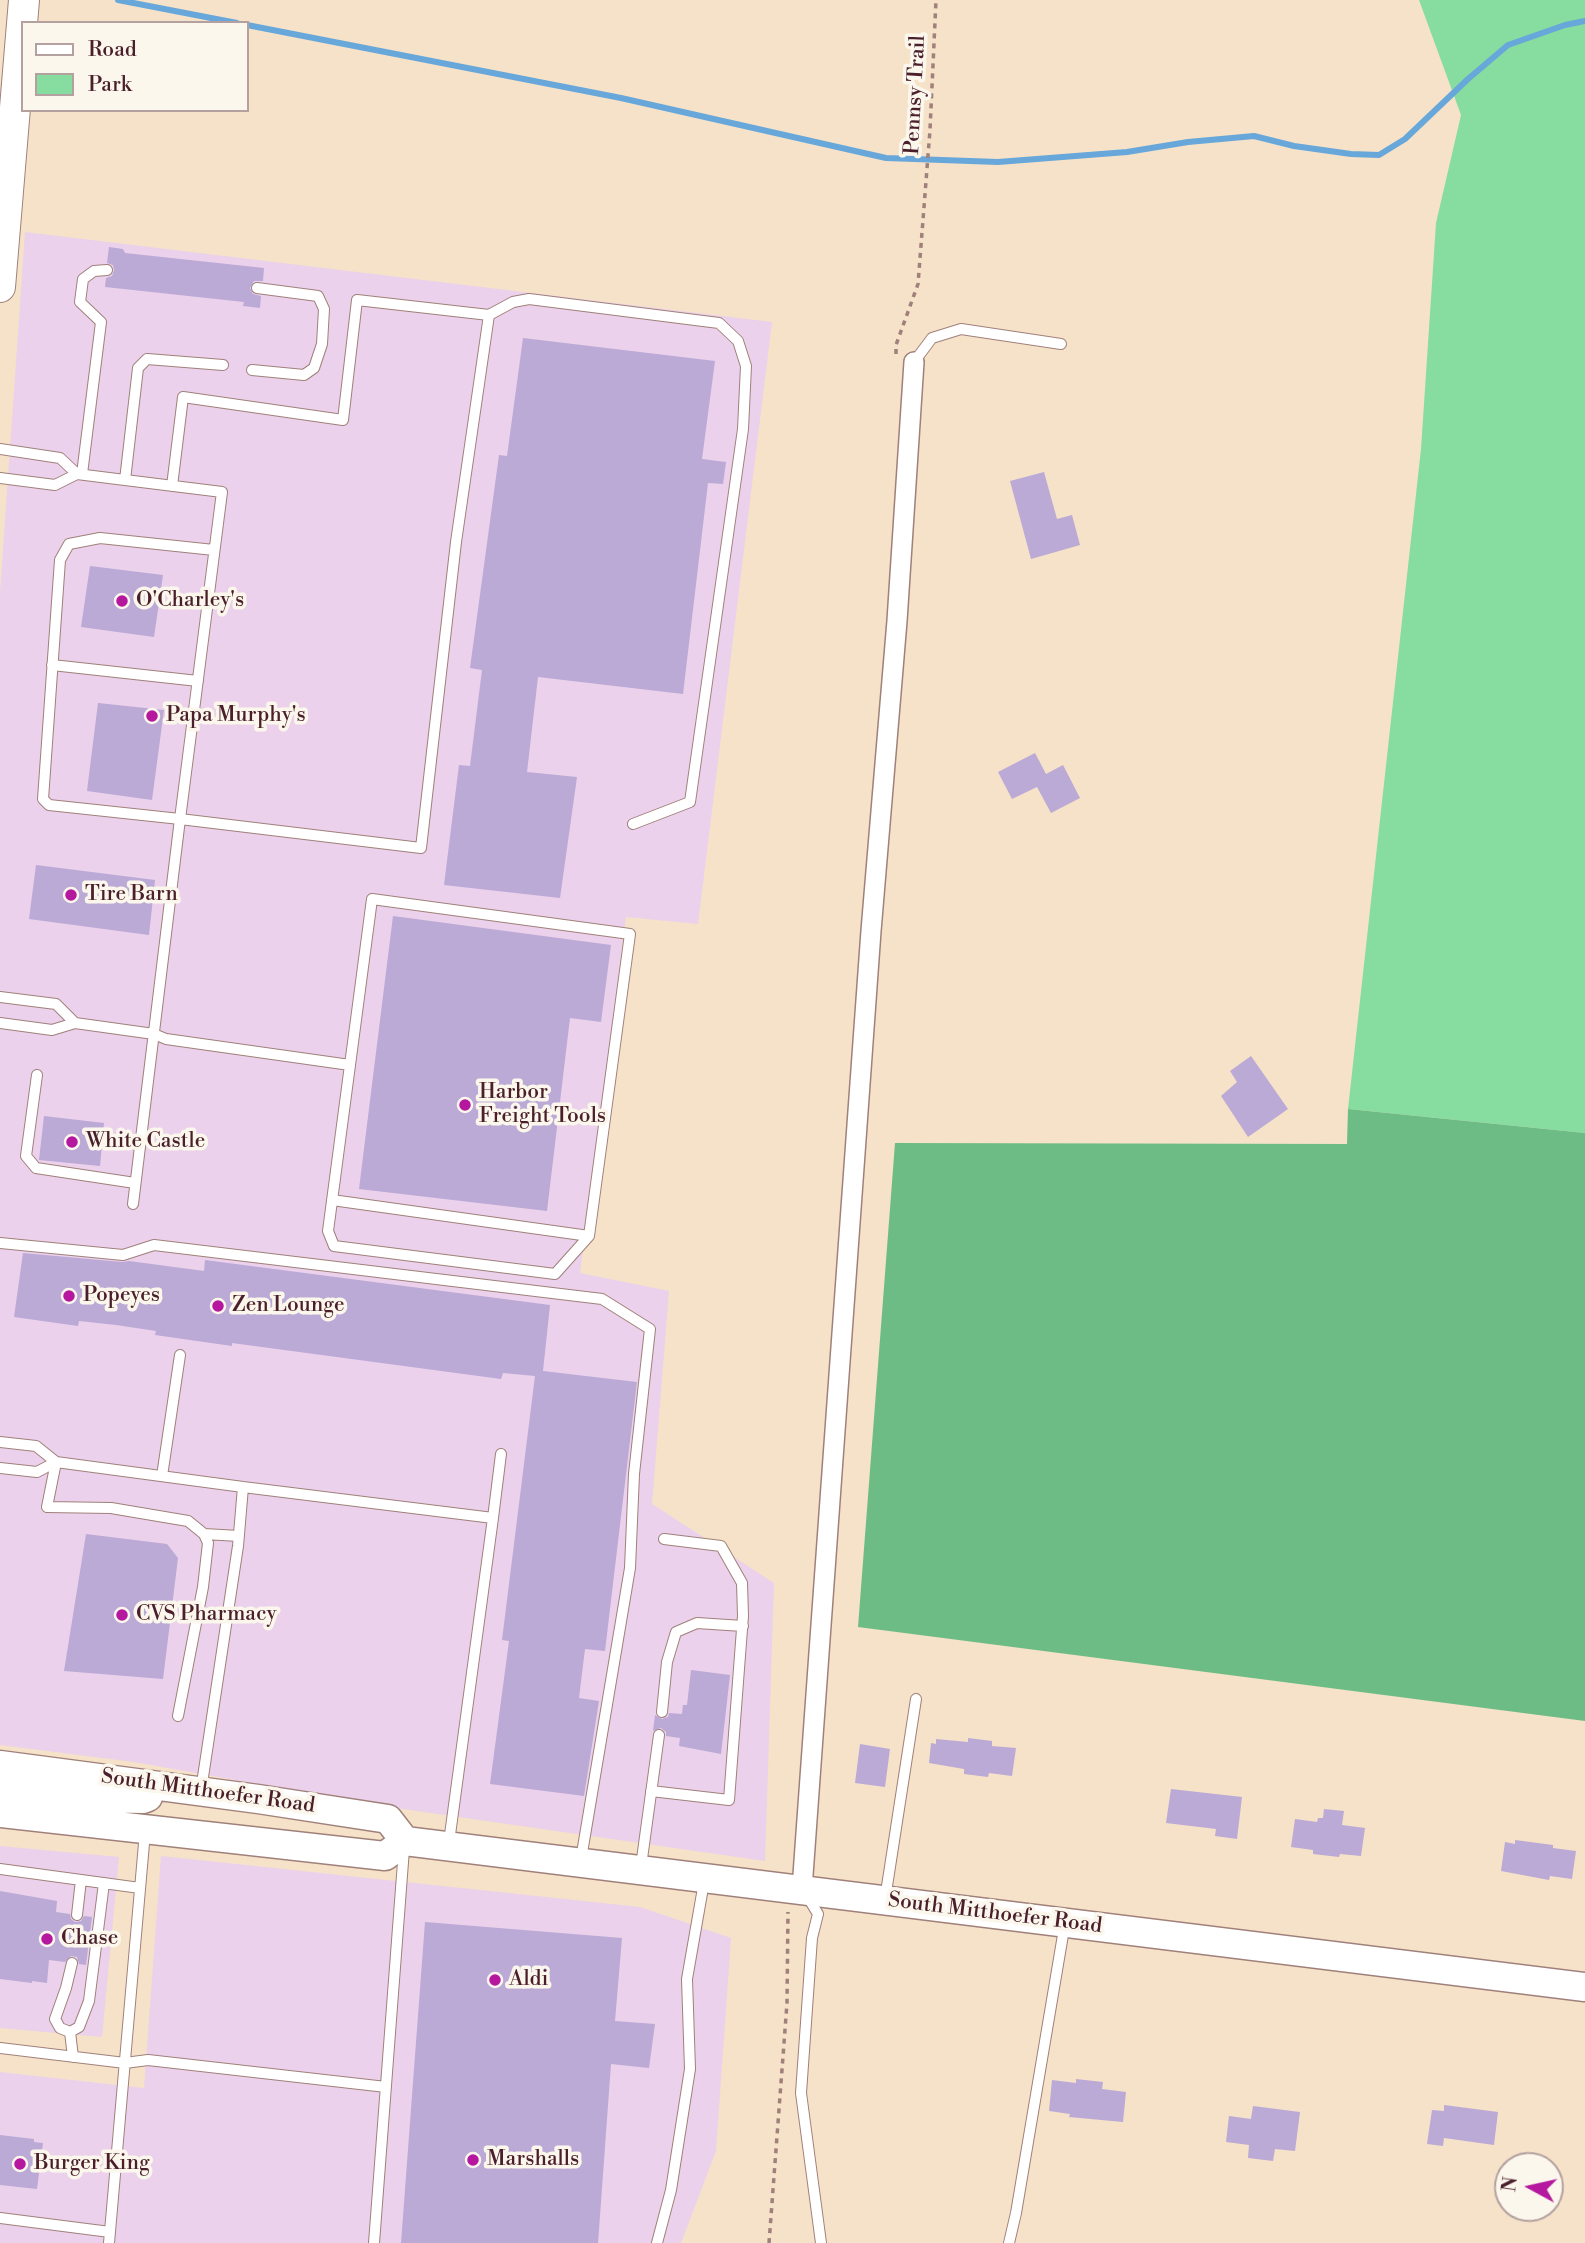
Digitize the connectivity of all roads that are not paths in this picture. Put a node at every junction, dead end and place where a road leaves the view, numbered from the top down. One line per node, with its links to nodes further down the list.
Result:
1 (24, 0): 2 (main road)
2 (23, 21)
3 (21, 42): 5 (main road)
4 (107, 270): 13 (lane)
5 (0, 287)
6 (257, 288): 11 (lane)
7 (489, 315): 16 (lane); 20 (lane); 21 (lane)
8 (1061, 344): 9 (lane)
9 (914, 362): 65 (street)
10 (223, 365): 15 (lane)
11 (252, 370)
12 (0, 449): 13 (lane)
13 (79, 474): 14 (lane); 15 (lane)
14 (0, 478)
15 (125, 480): 16 (lane)
16 (173, 486): 17 (lane)
17 (214, 550): 18 (lane); 19 (lane)
18 (52, 665): 19 (lane); 20 (lane)
19 (198, 681): 20 (lane)
20 (180, 819): 25 (lane)
21 (633, 824)
22 (0, 997): 24 (lane)
23 (0, 1023): 24 (lane)
24 (75, 1023): 25 (lane)
25 (154, 1034): 26 (lane); 28 (lane)
26 (350, 1065): 29 (lane); 31 (lane)
27 (37, 1075): 28 (lane)
28 (135, 1183): 30 (lane)
29 (332, 1200): 31 (lane); 31 (lane)
30 (133, 1204)
31 (589, 1236)
32 (0, 1242): 58 (lane)
33 (180, 1355): 38 (lane)
34 (0, 1442): 36 (lane)
35 (501, 1454): 40 (lane)
36 (56, 1462): 37 (lane); 38 (lane); 41 (lane)
37 (0, 1468)
38 (162, 1476): 39 (lane)
39 (243, 1487): 40 (lane); 42 (lane)
40 (493, 1518): 57 (lane)
41 (204, 1534): 42 (lane); 47 (lane)
42 (239, 1536): 52 (lane)
43 (664, 1539): 44 (lane)
44 (743, 1626): 46 (lane); 53 (lane)
45 (916, 1699): 66 (lane)
46 (662, 1712)
47 (178, 1716)
48 (659, 1735): 53 (lane)
49 (0, 1765): 50 (main road, South Mitthoefer Road)
50 (173, 1787): 51 (main road); 52 (main road, South Mitthoefer Road)
51 (0, 1791)
52 (201, 1791): 56 (main road, South Mitthoefer Road)
53 (651, 1791): 60 (lane)
54 (0, 1813): 55 (main road, South Mitthoefer Road)
55 (146, 1830): 56 (main road, South Mitthoefer Road); 64 (lane)
56 (405, 1841): 57 (main road, South Mitthoefer Road); 75 (lane)
57 (448, 1846): 58 (main road, South Mitthoefer Road)
58 (580, 1863): 60 (main road, South Mitthoefer Road)
59 (0, 1869): 62 (lane)
60 (641, 1870): 61 (main road, South Mitthoefer Road)
61 (705, 1878): 65 (main road, South Mitthoefer Road); 79 (lane)
62 (81, 1880): 63 (lane); 67 (lane)
63 (104, 1883): 64 (lane); 71 (lane)
64 (140, 1888): 74 (lane)
65 (802, 1889): 66 (main road, South Mitthoefer Road); 80 (lane)
66 (885, 1900): 68 (main road, South Mitthoefer Road)
67 (77, 1914)
68 (1065, 1923): 70 (main road, South Mitthoefer Road); 81 (lane)
69 (72, 1963): 71 (lane)
70 (1585, 1987)
71 (69, 2032): 73 (lane)
72 (0, 2048): 73 (lane)
73 (73, 2057): 74 (lane)
74 (125, 2063): 75 (lane); 77 (lane)
75 (386, 2087): 78 (lane)
76 (0, 2218): 77 (lane)
77 (109, 2238)
78 (374, 2243)
79 (657, 2243)
80 (821, 2243)
81 (1009, 2243)

